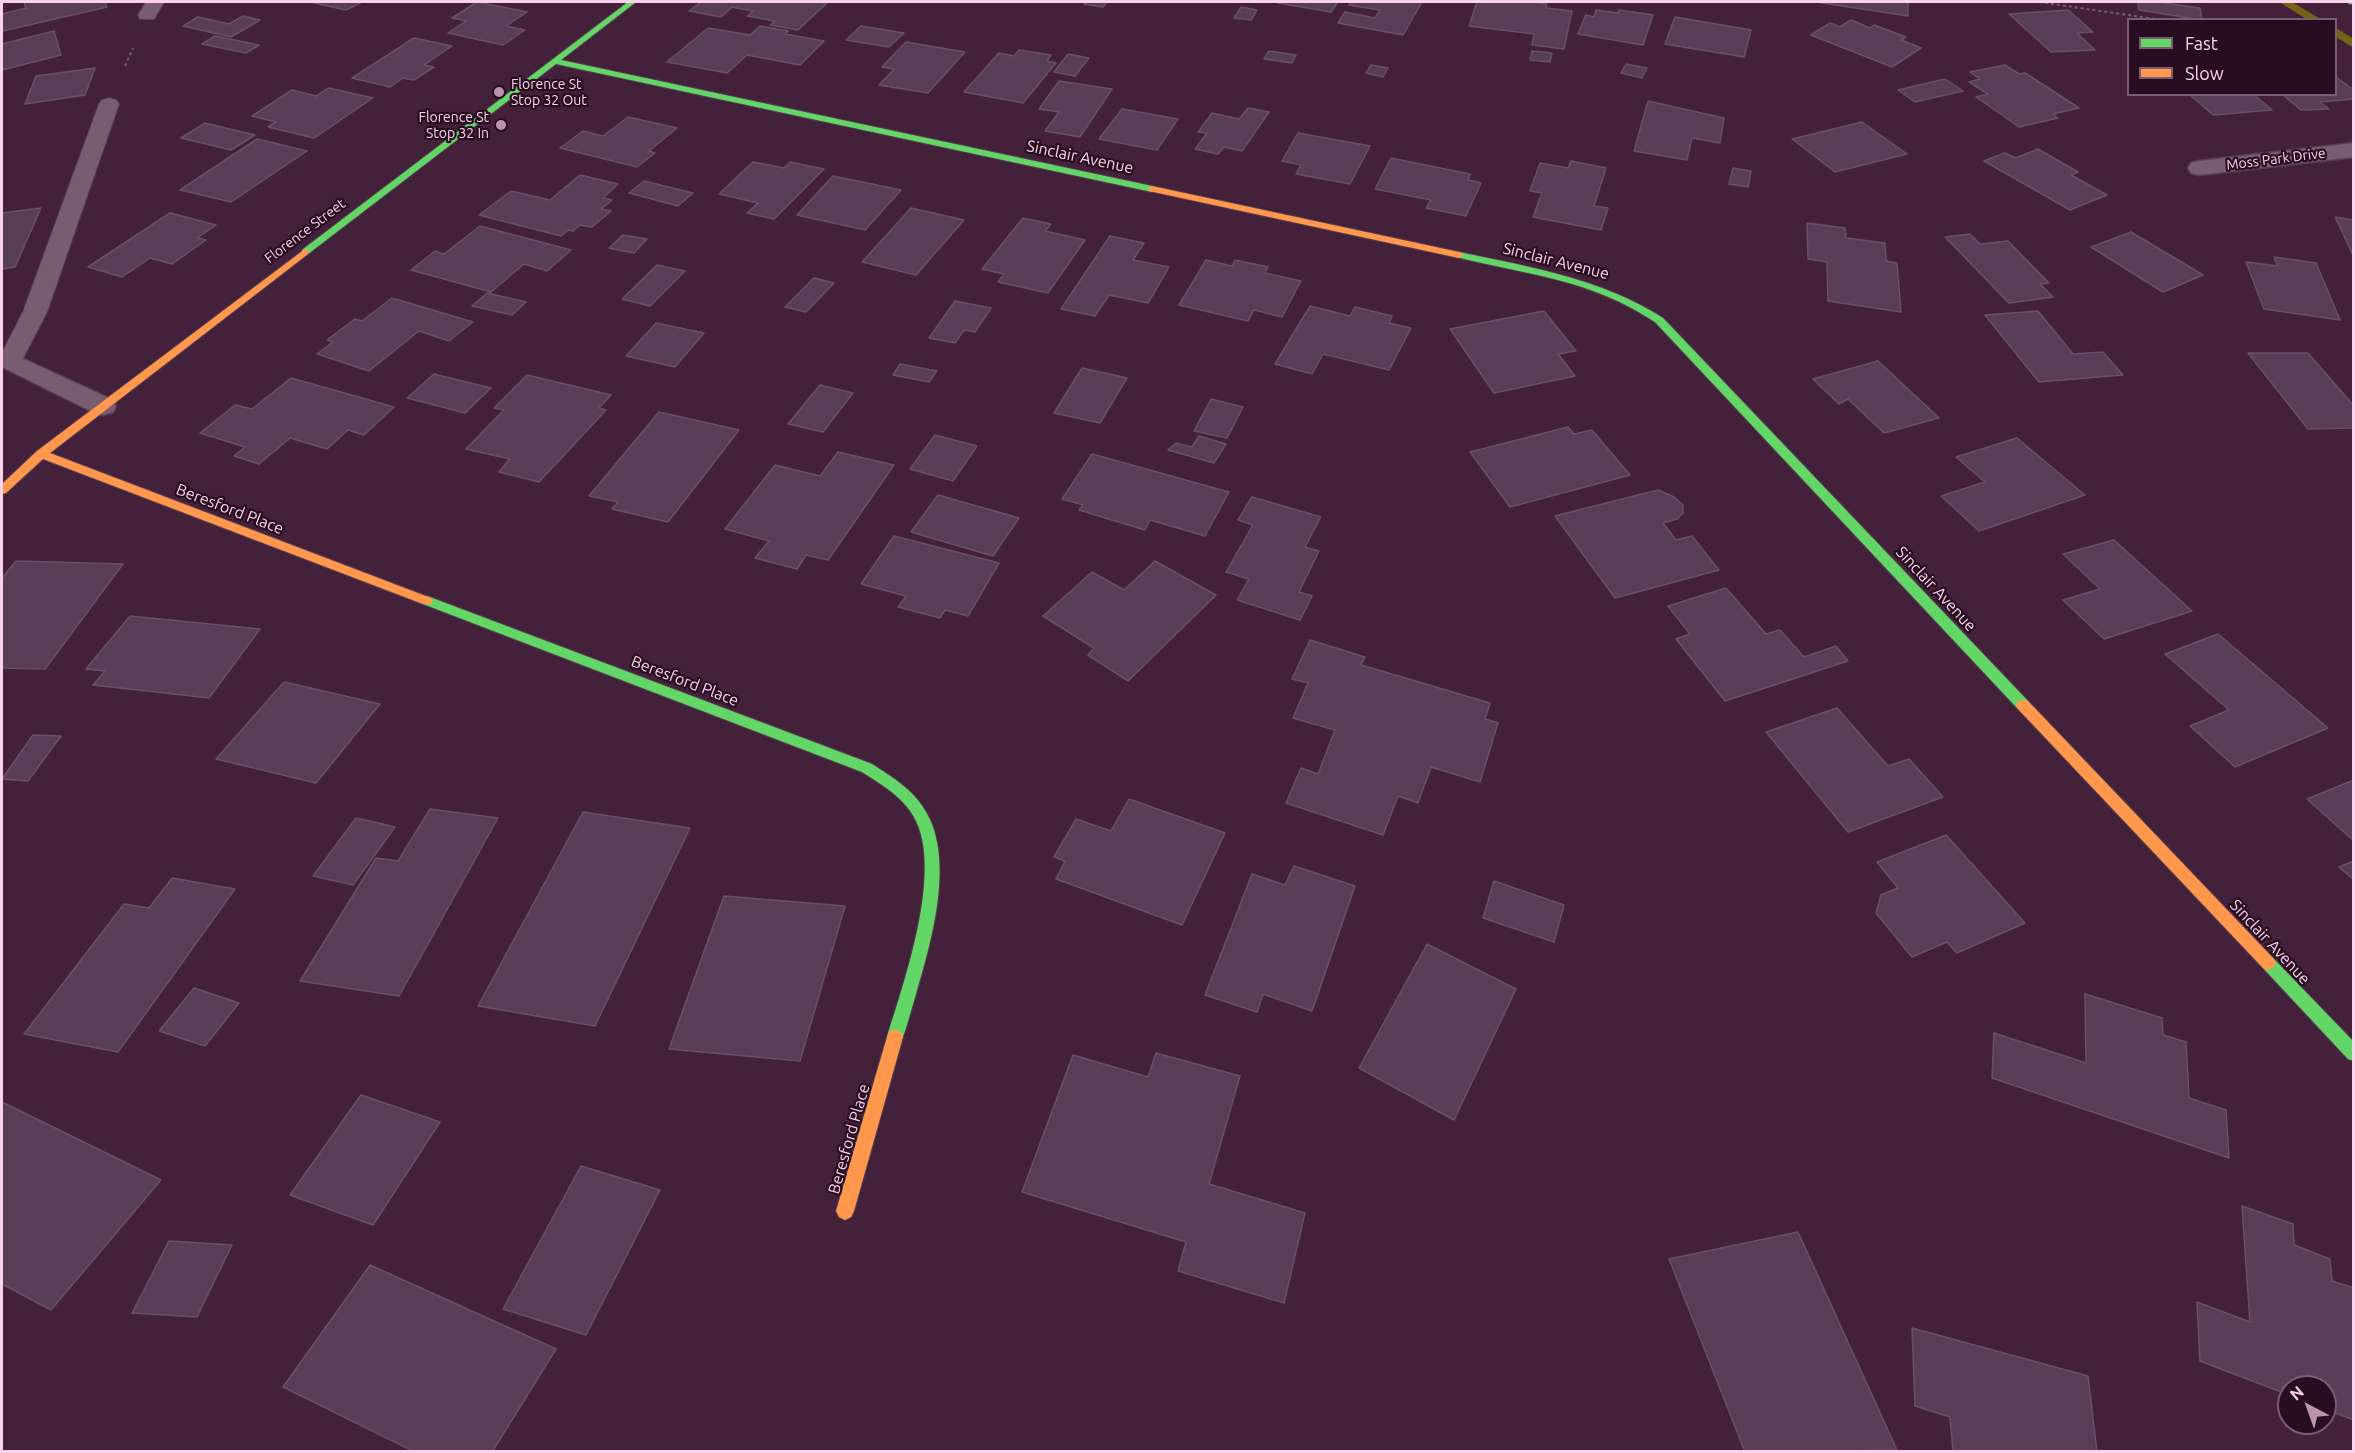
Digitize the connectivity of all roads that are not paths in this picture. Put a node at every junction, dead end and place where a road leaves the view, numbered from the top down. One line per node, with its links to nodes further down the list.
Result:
1 (632, 2): 2 (street, Florence Street)
2 (554, 61): 7 (street, Florence Street); 10 (street, Sinclair Avenue)
3 (109, 104): 6 (lane)
4 (2354, 150): 5 (street, Moss Park Drive)
5 (2199, 168)
6 (6, 359): 7 (street)
7 (104, 406): 8 (street, Florence Street)
8 (41, 453): 9 (street, Florence Street); 11 (street, Beresford Place)
9 (2, 489)
10 (2354, 1054)
11 (845, 1211)

